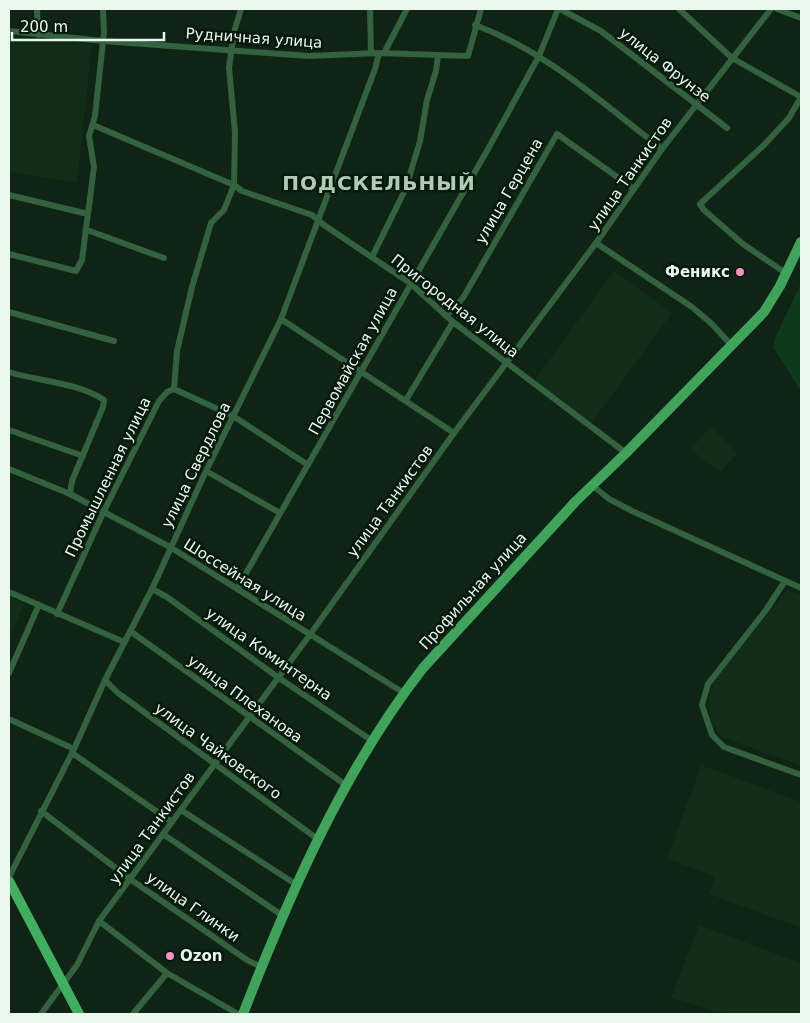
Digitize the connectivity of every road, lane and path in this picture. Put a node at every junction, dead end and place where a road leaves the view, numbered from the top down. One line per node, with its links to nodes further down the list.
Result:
1 (37, 9): 14 (street)
2 (103, 9): 15 (street)
3 (241, 9): 16 (street)
4 (370, 9): 17 (street)
5 (407, 9): 18 (street, улица Свердлова)
6 (481, 9): 12 (street)
7 (559, 9): 20 (street, Первомайская улица); 23 (street, улица Фрунзе)
8 (679, 9): 21 (street)
9 (771, 9): 21 (street, улица Танкистов)
10 (777, 9): 11 (street)
11 (801, 18)
12 (475, 25): 19 (street, Рудничная улица); 20 (street)
13 (9, 31): 14 (street, Рудничная улица)
14 (38, 35): 15 (street, Рудничная улица)
15 (103, 41): 16 (street, Рудничная улица); 24 (street)
16 (231, 50): 17 (street, Рудничная улица); 27 (street)
17 (371, 53): 18 (street, Рудничная улица)
18 (381, 53): 19 (street, Рудничная улица); 31 (street, улица Свердлова)
19 (438, 55): 36 (street)
20 (539, 56): 26 (street); 39 (street, Первомайская улица)
21 (732, 58): 22 (street); 23 (street, улица Танкистов)
22 (801, 97): 38 (street)
23 (695, 105): 25 (street, улица Фрунзе); 26 (street, улица Танкистов)
24 (93, 125): 27 (street, Пригородная улица); 30 (street)
25 (727, 128)
26 (662, 149): 28 (street, улица Танкистов)
27 (234, 185): 31 (street, Пригородная улица); 49 (street)
28 (634, 189): 34 (street, улица Танкистов); 41 (street, улица Герцена)
29 (9, 194): 30 (street)
30 (88, 214): 32 (street)
31 (318, 219): 36 (street, Пригородная улица); 42 (street, улица Свердлова)
32 (86, 230): 35 (street); 37 (street)
33 (801, 242): 38 (main road, Профильная улица)
34 (596, 243): 45 (street); 46 (street, улица Танкистов)
35 (9, 254)
36 (372, 257): 39 (street, Пригородная улица)
37 (164, 258)
38 (786, 274): 45 (main road, Профильная улица)
39 (410, 283): 41 (street, Пригородная улица); 47 (street, Первомайская улица)
40 (9, 312): 44 (street)
41 (447, 315): 43 (street, Пригородная улица)
42 (281, 319): 47 (street); 51 (street, улица Свердлова)
43 (453, 322): 46 (street, Пригородная улица); 50 (street)
44 (114, 341)
45 (732, 346): 54 (main road, Профильная улица)
46 (506, 363): 53 (street, улица Танкистов); 54 (street, Пригородная улица)
47 (362, 371): 50 (street); 56 (street, Первомайская улица)
48 (9, 372): 55 (street)
49 (174, 389): 51 (street); 61 (street, Промышленная улица)
50 (406, 400): 53 (street)
51 (233, 416): 56 (street); 58 (street, улица Свердлова)
52 (9, 430): 55 (street)
53 (454, 433): 72 (street, улица Танкистов)
54 (626, 453): 59 (main road, Профильная улица)
55 (83, 456): 60 (street)
56 (308, 465): 62 (street, Первомайская улица)
57 (9, 469): 60 (street, Шоссейная улица)
58 (206, 471): 62 (street); 63 (street, улица Свердлова)
59 (593, 486): 64 (street); 77 (main road, Профильная улица)
60 (70, 494): 61 (street, Шоссейная улица)
61 (102, 512): 63 (street, Шоссейная улица); 70 (street, Промышленная улица)
62 (280, 513): 67 (street, Первомайская улица)
63 (170, 547): 66 (street, улица Свердлова); 67 (street, Шоссейная улица)
64 (785, 581): 65 (street); 83 (street)
65 (801, 588)
66 (152, 589): 71 (street, улица Свердлова); 75 (street, улица Коминтерна)
67 (237, 589): 72 (street, Шоссейная улица)
68 (9, 592): 69 (street)
69 (38, 606): 70 (street); 74 (street)
70 (57, 614): 73 (street)
71 (130, 631): 73 (street, улица Свердлова); 78 (street, улица Плеханова)
72 (309, 636): 75 (street, улица Танкистов); 77 (street, Шоссейная улица)
73 (124, 642): 76 (street, улица Свердлова)
74 (9, 673)
75 (279, 678): 78 (street, улица Танкистов); 80 (street, улица Коминтерна)
76 (104, 680): 81 (street, улица Свердлова); 82 (street, улица Чайковского)
77 (404, 693): 80 (main road, Профильная улица)
78 (249, 718): 82 (street, улица Танкистов); 84 (street, улица Плеханова)
79 (9, 719): 81 (street)
80 (372, 740): 84 (main road, Профильная улица)
81 (73, 751): 86 (street, улица Свердлова); 87 (street)
82 (215, 764): 85 (street, улица Танкистов); 89 (street, улица Чайковского)
83 (801, 775)
84 (347, 786): 89 (main road, Профильная улица)
85 (181, 810): 87 (street, улица Танкистов); 92 (street)
86 (41, 811): 90 (street, улица Глинки); 91 (street, улица Свердлова)
87 (172, 822): 88 (street, улица Танкистов)
88 (163, 834): 90 (street, улица Танкистов); 93 (street)
89 (319, 840): 92 (main road, Профильная улица)
90 (130, 879): 94 (street, улица Танкистов); 95 (street, улица Глинки)
91 (9, 882): 97 (highway)
92 (297, 885): 93 (main road, Профильная улица)
93 (283, 916): 95 (main road, Профильная улица)
94 (98, 921): 96 (street); 97 (street, улица Танкистов)
95 (261, 967): 102 (main road, Профильная улица)
96 (167, 973): 100 (street); 101 (street)
97 (63, 984): 98 (street, улица Танкистов); 99 (highway)
98 (41, 1014)
99 (79, 1014)
100 (134, 1014)
101 (238, 1014)
102 (242, 1014)

